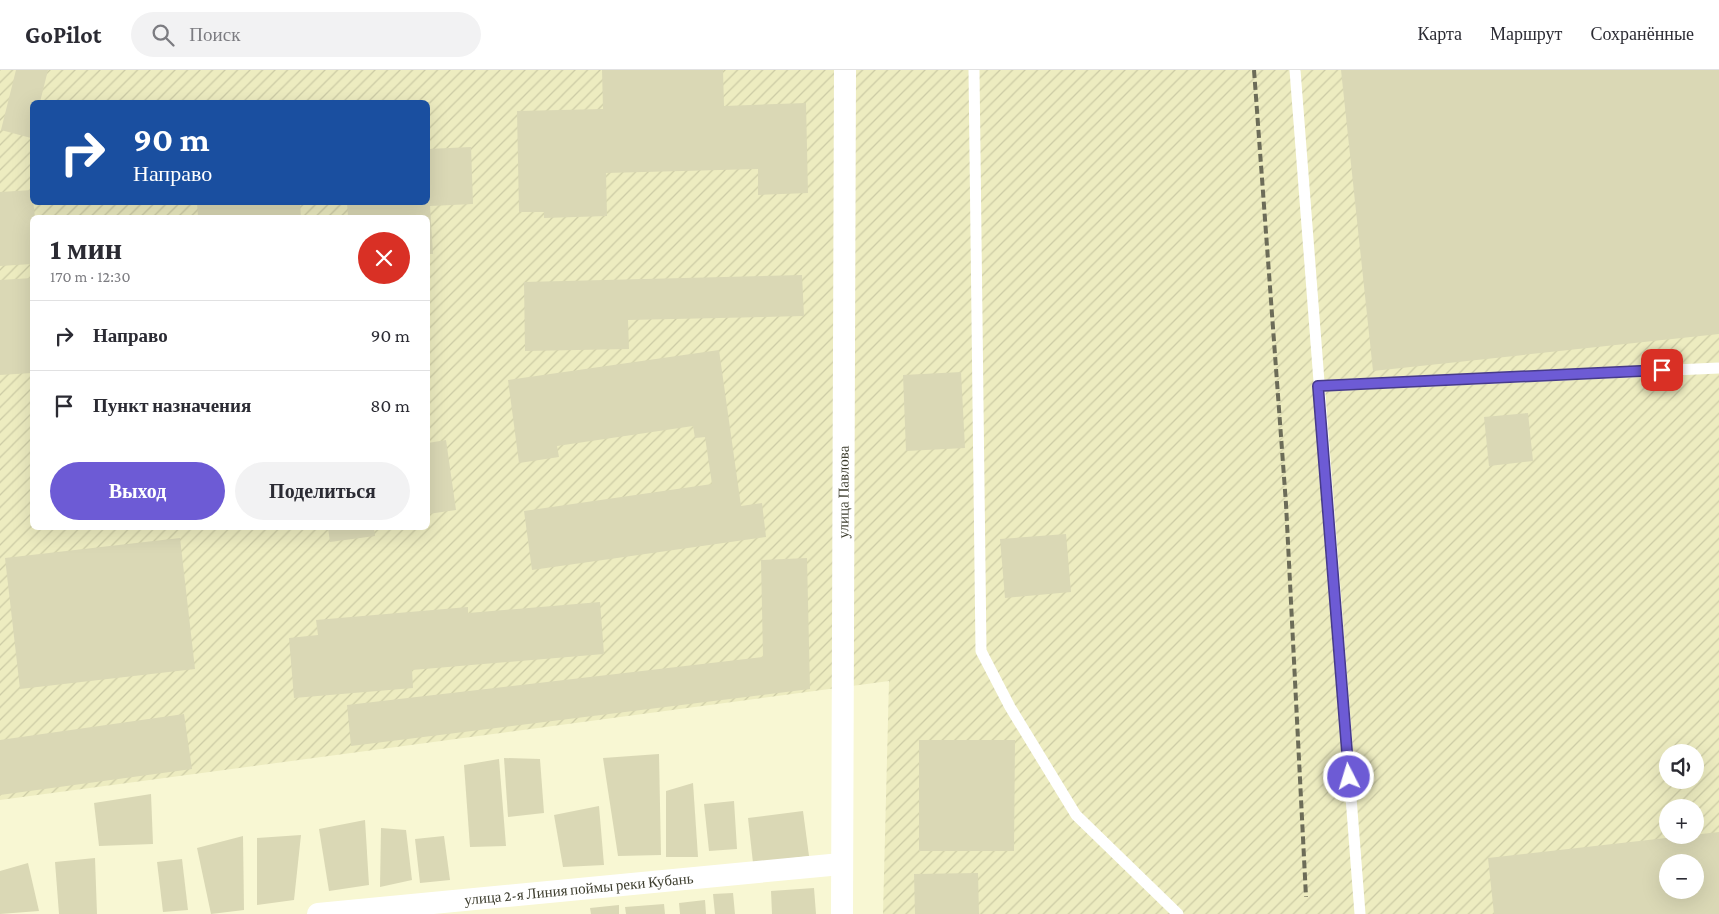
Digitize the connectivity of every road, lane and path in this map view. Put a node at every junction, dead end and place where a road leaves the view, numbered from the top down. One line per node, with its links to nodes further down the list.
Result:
1 (845, 70): 6 (street, улица Павлова)
2 (974, 70): 9 (lane)
3 (1295, 70): 5 (lane)
4 (1719, 368): 5 (lane)
5 (1318, 386): 10 (lane)
6 (841, 864): 7 (street, улица 2-я Линия поймы реки Кубань); 8 (street, улица Павлова)
7 (318, 914)
8 (842, 914)
9 (1178, 914)
10 (1360, 914)

